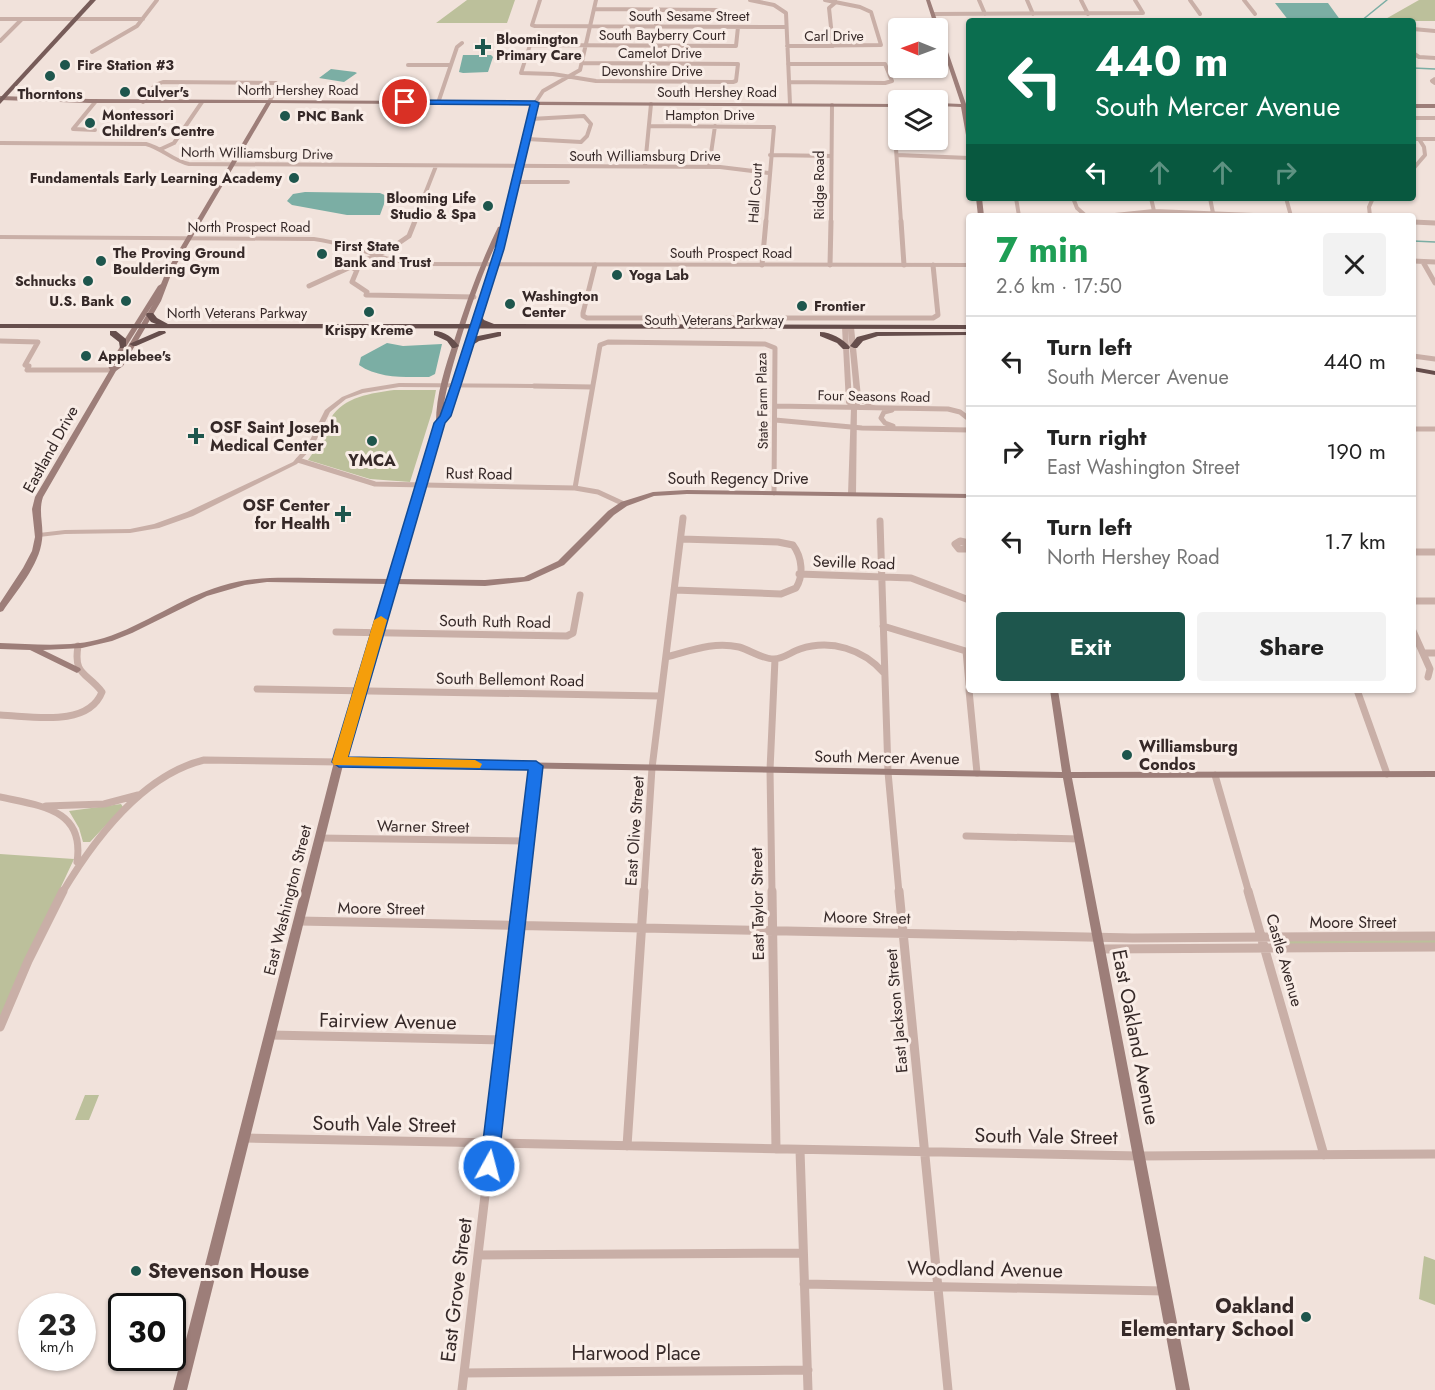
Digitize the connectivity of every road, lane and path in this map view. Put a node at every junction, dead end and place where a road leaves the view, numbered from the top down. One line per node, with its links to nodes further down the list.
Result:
1 (86, 0): 27 (main road)
2 (93, 0): 27 (main road)
3 (157, 0): 28 (street)
4 (540, 0): 29 (street, South Sesame Street)
5 (597, 0): 16 (street)
6 (750, 0): 32 (street)
7 (825, 0): 15 (street)
8 (928, 0): 19 (main road)
9 (979, 0): 20 (street)
10 (1027, 0): 21 (street)
11 (1081, 0): 22 (street)
12 (1135, 0): 22 (street)
13 (1191, 0): 23 (street)
14 (1244, 0): 24 (street)
15 (836, 2): 40 (street); 40 (street, Carl Drive)
16 (594, 9): 17 (street); 29 (street)
17 (658, 9): 18 (street); 30 (street)
18 (718, 10)
19 (933, 14): 20 (street); 57 (main road)
20 (985, 14): 21 (street)
21 (1033, 14): 22 (street)
22 (1088, 14)
23 (1200, 14)
24 (1255, 14)
25 (0, 19): 26 (street)
26 (22, 19): 27 (street); 35 (street)
27 (72, 19): 28 (street); 51 (main road)
28 (143, 19): 41 (street)
29 (591, 26): 30 (street, South Sesame Street); 38 (street)
30 (656, 27): 31 (street, South Sesame Street)
31 (738, 27): 32 (street, South Sesame Street); 38 (street, South Bayberry Court)
32 (786, 27): 39 (street)
33 (1416, 29): 34 (street)
34 (1435, 31)
35 (0, 41)
36 (462, 43): 47 (street)
37 (529, 45): 38 (street, South Bayberry Court); 48 (street, Devonshire Drive)
38 (587, 45): 44 (street)
39 (787, 46): 40 (street, Carl Drive); 45 (street)
40 (833, 46)
41 (92, 52)
42 (1416, 55): 43 (street)
43 (1435, 58)
44 (583, 63): 48 (street); 49 (street, Camelot Drive)
45 (788, 64): 50 (street); 50 (street)
46 (408, 65): 47 (street)
47 (451, 65): 58 (street)
48 (570, 77): 49 (street, Devonshire Drive); 59 (street)
49 (735, 82)
50 (790, 82): 61 (street)
51 (1, 99): 52 (main road); 52 (main road)
52 (14, 100): 53 (main road, North Hershey Road)
53 (96, 101): 54 (main road, North Hershey Road); 74 (street)
54 (143, 102): 55 (main road, North Hershey Road); 56 (street)
55 (202, 102): 56 (main road, North Hershey Road); 79 (street)
56 (269, 102): 58 (main road, North Hershey Road); 85 (main road, Eastland Drive)
57 (966, 102)
58 (438, 103): 59 (main road, North Hershey Road)
59 (535, 103): 60 (main road, South Hershey Road); 70 (main road, East Washington Street)
60 (651, 104): 61 (main road, South Hershey Road); 71 (street)
61 (790, 104): 62 (main road, South Hershey Road)
62 (832, 105): 63 (main road, South Hershey Road); 83 (street, Ridge Road)
63 (888, 105)
64 (948, 105): 65 (main road)
65 (966, 105)
66 (1416, 106): 67 (main road)
67 (1432, 106): 68 (main road)
68 (1435, 116): 69 (street)
69 (1416, 118)
70 (531, 119): 77 (main road, East Washington Street); 77 (street)
71 (649, 126): 72 (street, Hampton Drive); 88 (street)
72 (715, 126): 73 (street, Hampton Drive); 90 (street)
73 (772, 126): 81 (street, Hall Court)
74 (95, 130)
75 (1419, 139): 76 (street); 89 (street)
76 (1435, 139)
77 (526, 140): 87 (main road, East Washington Street)
78 (0, 144): 79 (street, North Williamsburg Drive)
79 (161, 149): 85 (street, North Williamsburg Drive)
80 (897, 150): 82 (street)
81 (771, 155): 83 (street); 91 (street, Hall Court)
82 (897, 155): 84 (street); 113 (street)
83 (831, 156): 112 (street, Ridge Road)
84 (966, 158)
85 (232, 165): 86 (street, North Williamsburg Drive); 104 (main road, Eastland Drive)
86 (436, 166): 87 (street, North Williamsburg Drive); 105 (street)
87 (520, 166): 88 (street, South Williamsburg Drive); 92 (main road, East Washington Street)
88 (645, 166): 90 (street, South Williamsburg Drive)
89 (1416, 166)
90 (709, 167): 91 (street, South Williamsburg Drive)
91 (769, 173): 111 (street, Hall Court)
92 (516, 182): 93 (street); 109 (main road, East Washington Street)
93 (568, 182)
94 (1074, 201): 98 (street)
95 (1152, 201): 97 (street)
96 (1210, 201): 100 (street)
97 (1154, 211): 99 (street); 100 (street)
98 (1083, 213)
99 (1134, 213)
100 (1212, 213)
101 (1416, 222): 102 (street)
102 (1435, 223)
103 (0, 237): 104 (street, North Prospect Road)
104 (189, 238): 105 (street, North Prospect Road); 118 (main road, Eastland Drive)
105 (374, 256): 109 (street, North Prospect Road); 116 (street)
106 (1416, 261): 107 (street)
107 (1423, 262): 108 (street); 117 (street)
108 (1435, 262)
109 (490, 265): 110 (street, South Prospect Road); 120 (main road, East Washington Street); 122 (main road, East Washington Street)
110 (596, 265): 111 (street, South Prospect Road); 114 (street)
111 (762, 265): 112 (street, South Prospect Road)
112 (830, 265): 113 (street, South Prospect Road)
113 (904, 265): 114 (street, South Prospect Road)
114 (933, 265): 115 (street, South Prospect Road)
115 (966, 265)
116 (351, 267): 119 (street); 120 (street)
117 (1435, 283)
118 (163, 284): 121 (main road, Eastland Drive); 123 (main road, Eastland Drive)
119 (309, 286)
120 (474, 297): 124 (main road, East Washington Street)
121 (150, 315): 128 (main road, Eastland Drive); 129 (highway)
122 (477, 316): 132 (main road, East Washington Street); 133 (highway)
123 (141, 317): 127 (highway); 128 (main road, Eastland Drive)
124 (465, 317): 130 (highway); 131 (main road, East Washington Street)
125 (0, 326): 127 (highway, North Veterans Parkway)
126 (966, 327): 134 (highway, South Veterans Parkway)
127 (115, 330): 128 (highway, North Veterans Parkway); 135 (highway, North Veterans Parkway); 141 (highway)
128 (137, 330): 129 (highway, North Veterans Parkway); 140 (main road, Eastland Drive); 141 (main road, Eastland Drive)
129 (165, 330): 130 (highway, North Veterans Parkway); 140 (highway)
130 (439, 330): 131 (highway, North Veterans Parkway); 142 (highway)
131 (460, 330): 132 (highway, South Veterans Parkway); 142 (main road, East Washington Street)
132 (472, 330): 133 (highway, South Veterans Parkway); 143 (main road, East Washington Street)
133 (499, 330): 134 (highway, South Veterans Parkway); 136 (highway, South Veterans Parkway); 143 (highway)
134 (848, 330): 136 (highway, South Veterans Parkway); 137 (highway, South Veterans Parkway); 144 (street)
135 (0, 333)
136 (823, 334): 144 (highway)
137 (876, 334): 138 (highway, South Veterans Parkway); 144 (highway)
138 (966, 334)
139 (0, 341): 149 (street)
140 (133, 344): 149 (main road, Eastland Drive)
141 (123, 346): 149 (main road, Eastland Drive)
142 (455, 346): 154 (main road, East Washington Street)
143 (468, 346): 153 (main road, East Washington Street)
144 (850, 347): 152 (street); 157 (street)
145 (1416, 356): 146 (street)
146 (1435, 359)
147 (1416, 363): 148 (highway)
148 (1435, 366)
149 (113, 370): 182 (main road, Eastland Drive)
150 (1416, 370): 151 (highway)
151 (1435, 373)
152 (855, 381): 157 (street); 158 (street)
153 (456, 385): 154 (street); 155 (street); 166 (main road, East Washington Street)
154 (444, 386): 166 (main road, East Washington Street); 173 (street)
155 (534, 386): 156 (street)
156 (592, 387): 159 (street, State Farm Plaza); 175 (street, State Farm Plaza)
157 (848, 390): 160 (street)
158 (857, 397): 160 (street); 161 (street)
159 (775, 406): 160 (street, Four Seasons Road); 165 (street, State Farm Plaza)
160 (854, 408): 161 (street, Four Seasons Road); 167 (street)
161 (878, 408): 162 (street, Four Seasons Road)
162 (901, 408): 163 (street, Four Seasons Road); 168 (street)
163 (963, 414): 164 (street, Four Seasons Road); 169 (street)
164 (966, 416)
165 (775, 420): 167 (street, Four Seasons Road); 176 (street, State Farm Plaza)
166 (440, 423): 174 (main road, East Washington Street)
167 (854, 427): 168 (street, Four Seasons Road); 177 (street)
168 (903, 428): 169 (street, Four Seasons Road)
169 (944, 429): 172 (street, Four Seasons Road)
170 (1416, 429): 171 (street)
171 (1435, 429)
172 (966, 430)
173 (298, 460): 174 (street, Rust Road); 182 (street)
174 (421, 485): 175 (street, Rust Road); 190 (main road, East Washington Street)
175 (575, 488): 179 (street, Rust Road)
176 (774, 493): 177 (main road, South Regency Drive); 179 (main road, South Regency Drive)
177 (852, 494): 178 (main road, South Regency Drive)
178 (966, 496)
179 (624, 504): 190 (main road, South Regency Drive)
180 (683, 518): 183 (street, East Olive Street)
181 (880, 521): 189 (street, East Jackson Street)
182 (39, 535): 196 (main road, Eastland Drive)
183 (681, 539): 188 (street); 191 (street, East Olive Street)
184 (966, 542): 185 (street)
185 (966, 549)
186 (1416, 552): 187 (street)
187 (1435, 552)
188 (800, 574): 189 (street, Seville Road); 191 (street, Seville Road)
189 (882, 577): 193 (street, Seville Road); 197 (street, East Jackson Street)
190 (392, 582): 199 (main road, East Washington Street); 202 (main road, South Regency Drive)
191 (674, 590): 207 (street, East Olive Street)
192 (580, 596): 199 (street, South Ruth Road)
193 (966, 599)
194 (1416, 601): 195 (street)
195 (1435, 601)
196 (0, 609)
197 (883, 626): 204 (street); 210 (street, East Jackson Street)
198 (336, 632): 199 (street)
199 (377, 632): 213 (main road, East Washington Street)
200 (1416, 638): 205 (street)
201 (0, 646): 203 (main road, South Regency Drive)
202 (78, 646): 203 (main road, South Regency Drive); 209 (street)
203 (29, 647): 209 (main road)
204 (966, 650)
205 (1423, 653): 206 (street); 211 (street)
206 (1435, 653)
207 (666, 657): 208 (street); 217 (street, East Olive Street)
208 (774, 659): 210 (street); 222 (street, East Taylor Street)
209 (77, 670): 218 (street)
210 (884, 673): 223 (street, East Jackson Street)
211 (1428, 677)
212 (257, 688): 213 (street, South Bellemont Road)
213 (360, 690): 217 (street, South Bellemont Road); 219 (main road, East Washington Street)
214 (969, 693): 224 (street)
215 (1054, 693): 227 (main road, East Oakland Avenue)
216 (1358, 693): 225 (street)
217 (660, 696): 221 (street, East Olive Street)
218 (0, 715)
219 (339, 762): 220 (main road, South Mercer Avenue); 229 (street); 233 (main road, East Washington Street)
220 (536, 766): 221 (main road, South Mercer Avenue); 235 (street, East Grove Street)
221 (652, 768): 222 (main road, South Mercer Avenue); 239 (street, East Olive Street)
222 (770, 770): 223 (main road, South Mercer Avenue); 240 (street, East Taylor Street)
223 (888, 772): 224 (main road, South Mercer Avenue); 241 (street, East Jackson Street)
224 (977, 774): 227 (main road, South Mercer Avenue)
225 (1387, 774): 226 (main road, South Mercer Avenue); 228 (main road, South Mercer Avenue)
226 (1435, 774)
227 (1067, 775): 228 (main road, South Mercer Avenue); 234 (main road, East Oakland Avenue)
228 (1215, 775): 242 (street, Castle Avenue)
229 (148, 790): 231 (street); 236 (street)
230 (0, 797): 231 (street)
231 (41, 806): 236 (street)
232 (966, 836): 234 (street)
233 (320, 838): 235 (street, Warner Street); 237 (main road, East Washington Street)
234 (1079, 839): 244 (main road, East Oakland Avenue)
235 (527, 841): 238 (street, East Grove Street)
236 (73, 873): 247 (street)
237 (299, 921): 238 (street, Moore Street); 248 (main road, East Washington Street)
238 (517, 926): 239 (street, Moore Street); 249 (street, East Grove Street)
239 (642, 928): 240 (street, Moore Street); 252 (street, East Olive Street)
240 (773, 930): 241 (street, Moore Street); 253 (street, East Taylor Street)
241 (904, 933): 244 (street, Moore Street); 255 (street, East Jackson Street)
242 (1262, 936): 243 (street, Moore Street); 244 (street, Moore Street); 245 (street, Castle Avenue)
243 (1435, 936)
244 (1099, 943): 245 (street, Moore Street); 258 (main road, East Oakland Avenue)
245 (1265, 948): 246 (street, Moore Street); 257 (street, Castle Avenue)
246 (1435, 948)
247 (0, 1027)
248 (270, 1035): 249 (street, Fairview Avenue); 250 (main road, East Washington Street)
249 (504, 1040): 251 (street, East Grove Street)
250 (244, 1138): 251 (street, South Vale Street); 266 (main road, East Washington Street)
251 (491, 1144): 252 (street, South Vale Street); 260 (street, East Grove Street)
252 (627, 1146): 253 (street, South Vale Street)
253 (776, 1149): 254 (street, South Vale Street)
254 (800, 1150): 255 (street, South Vale Street); 259 (street)
255 (923, 1153): 258 (street, South Vale Street); 262 (street, East Jackson Street)
256 (1435, 1154): 257 (street, South Vale Street)
257 (1324, 1155): 258 (street, South Vale Street)
258 (1139, 1156): 263 (main road, East Oakland Avenue)
259 (803, 1253): 260 (street); 261 (street)
260 (479, 1255): 265 (street, East Grove Street)
261 (804, 1284): 262 (street, Woodland Avenue); 264 (street)
262 (937, 1286): 263 (street, Woodland Avenue); 269 (street, East Jackson Street)
263 (1164, 1291): 270 (main road, East Oakland Avenue)
264 (808, 1370): 265 (street, Harwood Place); 268 (street)
265 (464, 1373): 267 (street, East Grove Street)
266 (180, 1390)
267 (462, 1390)
268 (808, 1390)
269 (948, 1390)
270 (1183, 1390)

